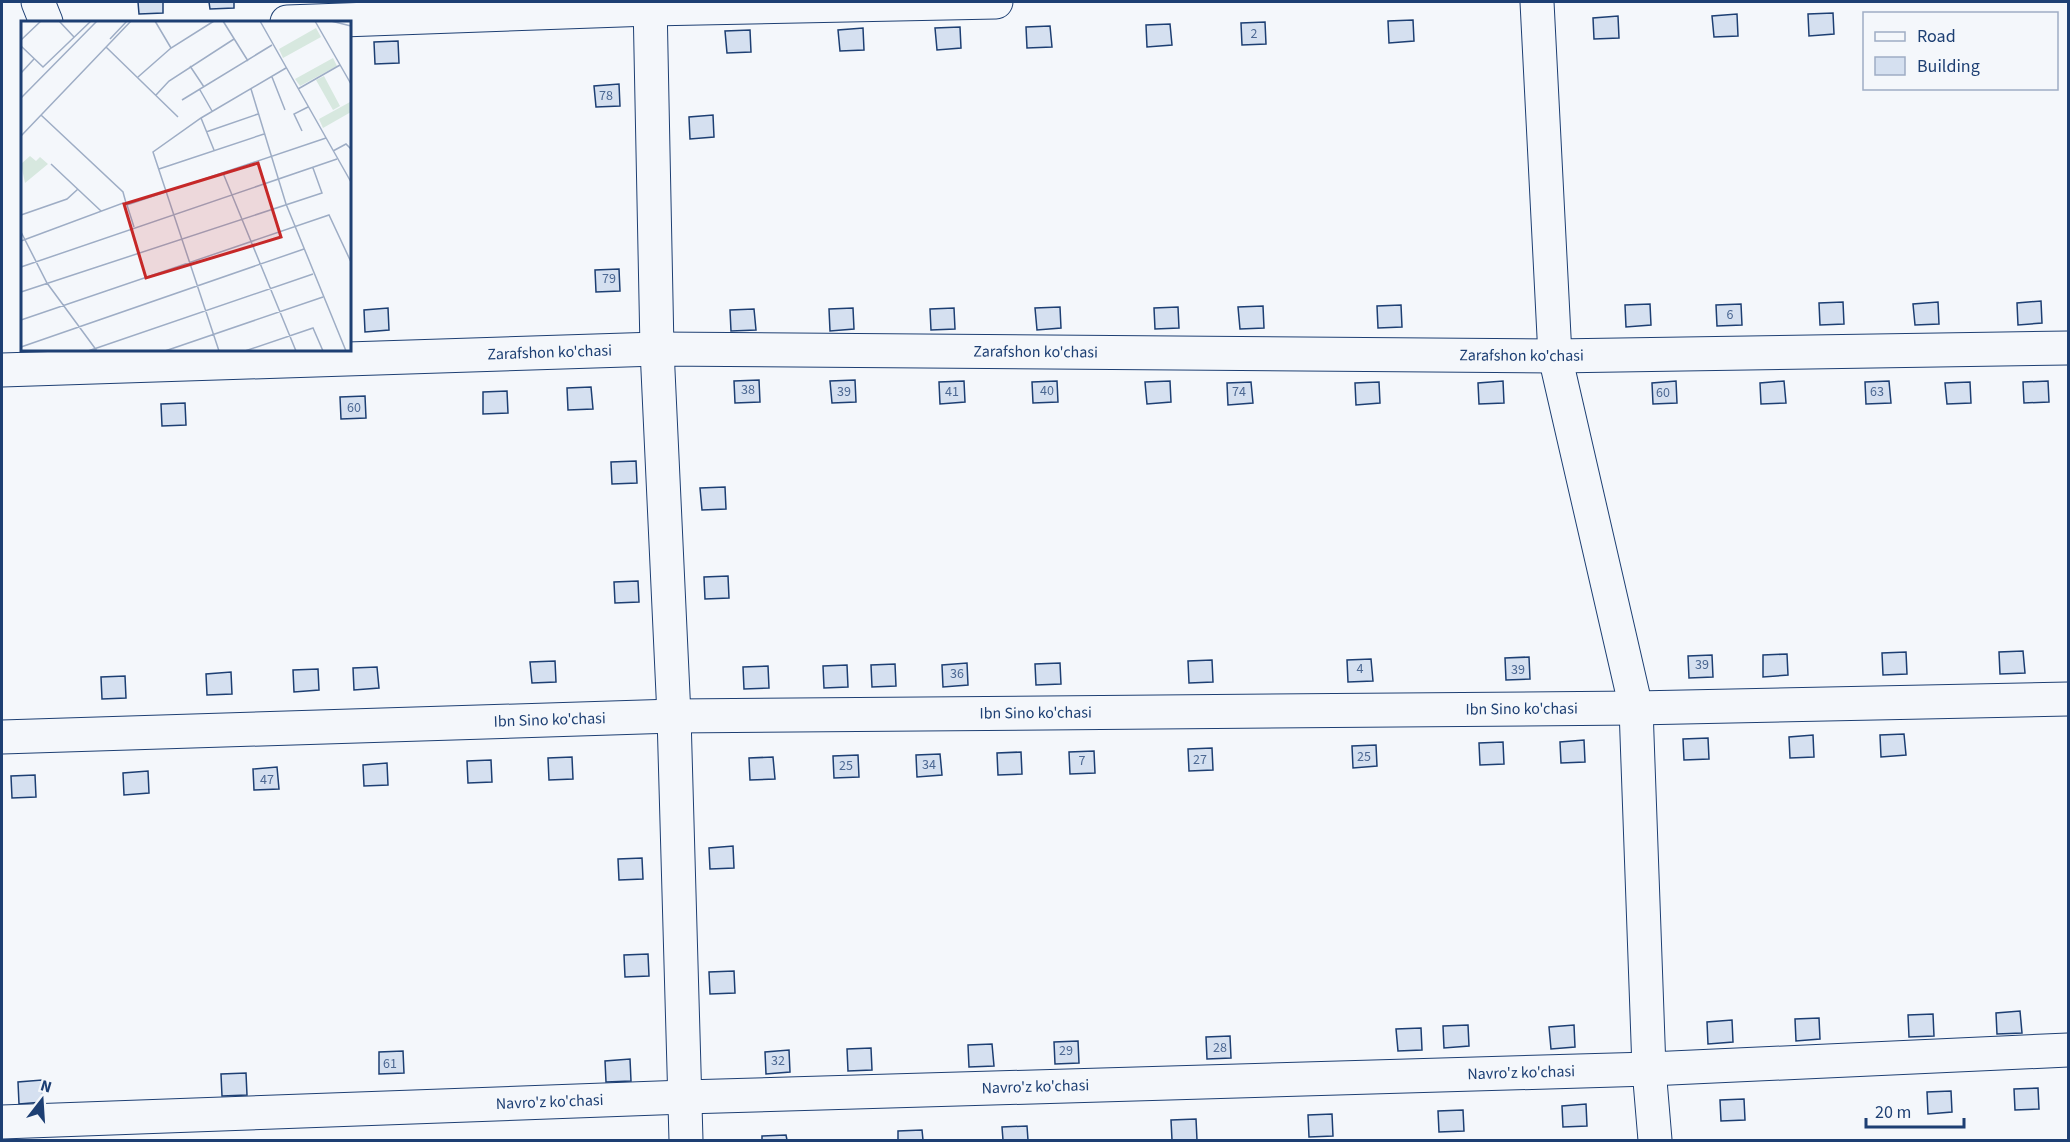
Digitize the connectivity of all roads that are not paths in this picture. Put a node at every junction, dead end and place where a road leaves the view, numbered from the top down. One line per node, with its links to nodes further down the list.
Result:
1 (38, 2): 5 (street)
2 (996, 2): 4 (street)
3 (1537, 2): 9 (street)
4 (650, 5): 6 (street); 8 (street)
5 (46, 21)
6 (308, 21)
7 (2068, 348): 9 (street, Zarafshon ko'chasi)
8 (657, 349): 9 (street, Zarafshon ko'chasi); 10 (street, Zarafshon ko'chasi); 14 (street)
9 (1555, 356): 13 (street)
10 (48, 359): 11 (street, Zarafshon ko'chasi)
11 (2, 370)
12 (2068, 699): 13 (street, Ibn Sino ko'chasi)
13 (1636, 708): 14 (street, Ibn Sino ko'chasi); 17 (street)
14 (674, 716): 15 (street, Ibn Sino ko'chasi); 18 (street)
15 (2, 737)
16 (2068, 1050): 17 (street, Navro'z ko'chasi)
17 (1648, 1069): 18 (street, Navro'z ko'chasi); 21 (street)
18 (685, 1097): 19 (street, Navro'z ko'chasi); 20 (street)
19 (2, 1122)
20 (686, 1140)
21 (1655, 1140)

